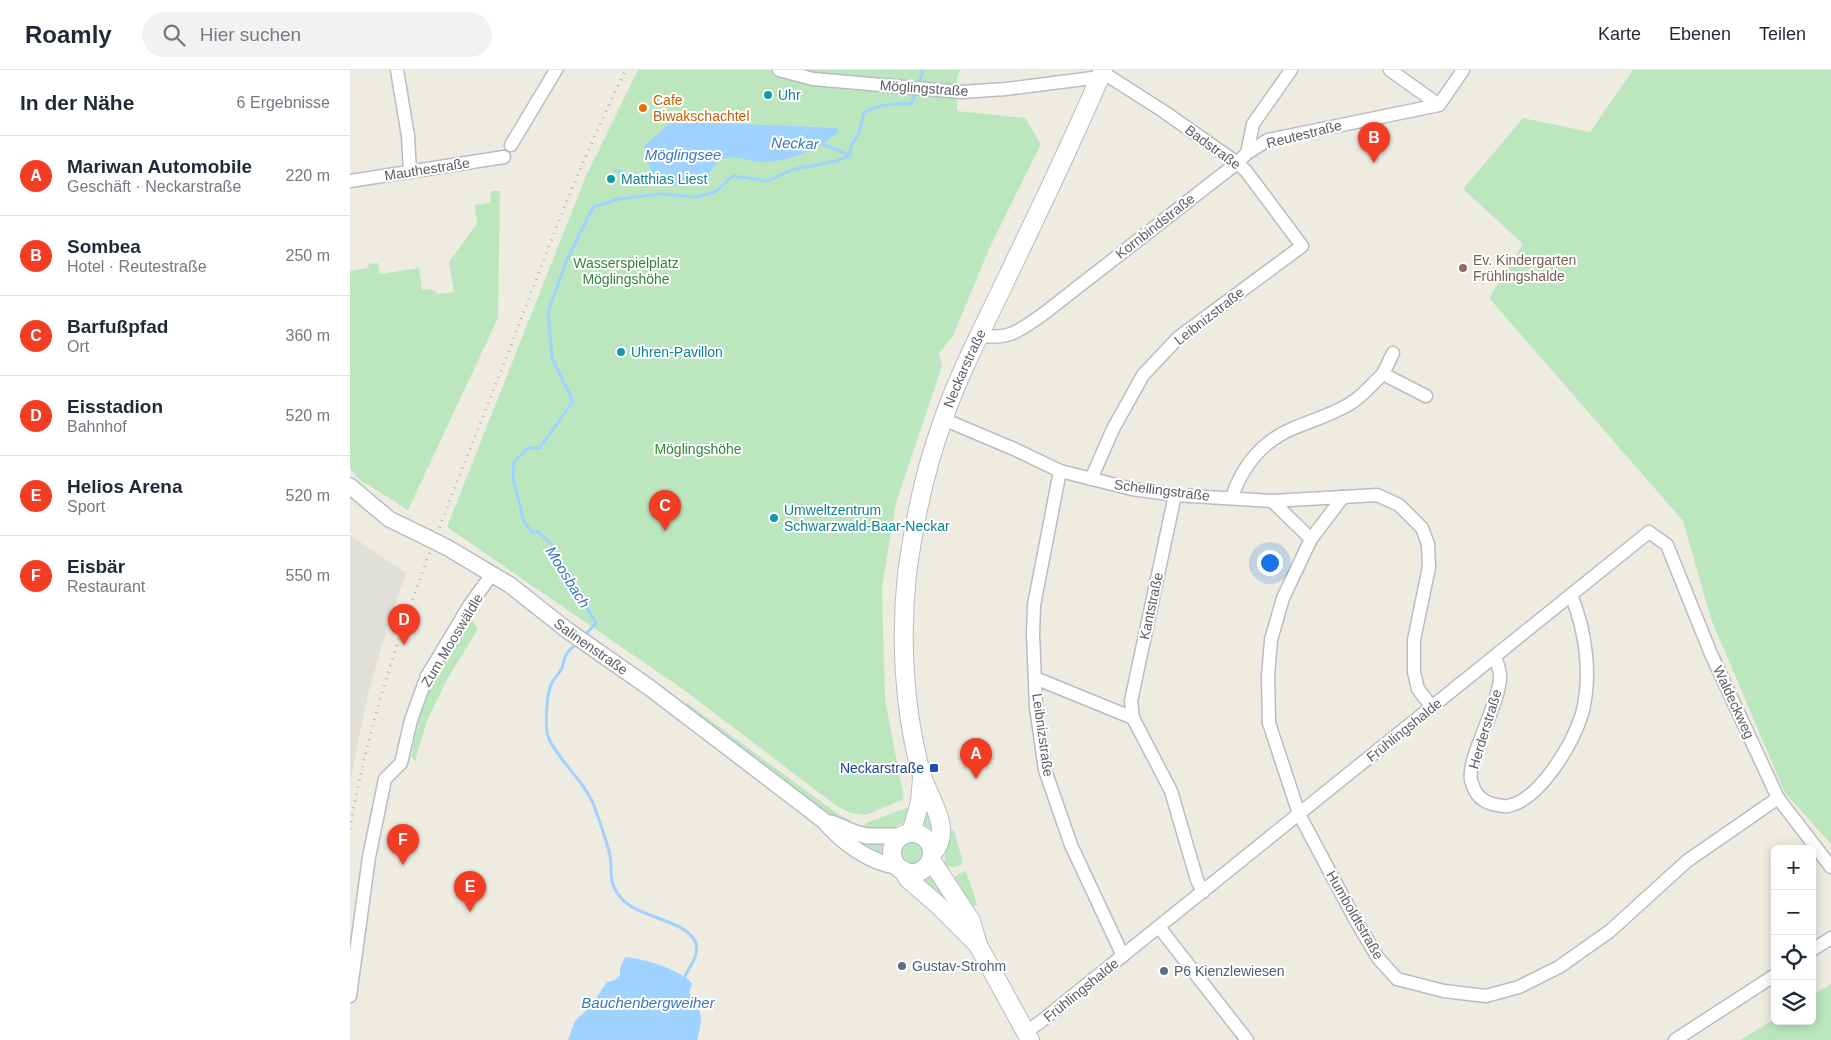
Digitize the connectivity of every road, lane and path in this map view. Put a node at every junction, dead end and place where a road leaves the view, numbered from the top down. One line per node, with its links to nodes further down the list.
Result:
1 (397, 70): 13 (street)
2 (556, 70): 9 (street)
3 (779, 70): 7 (street, Möglingstraße)
4 (1291, 70): 10 (street)
5 (1390, 70): 8 (street)
6 (1462, 70): 8 (street)
7 (1101, 73): 12 (street, Badstraße); 16 (main road, Neckarstraße)
8 (1439, 105): 10 (street, Reutestraße)
9 (511, 145)
10 (1247, 153): 12 (street, Kornbindstraße)
11 (504, 157): 13 (street, Mauthestraße)
12 (1237, 163): 15 (street, Badstraße); 16 (street, Kornbindstraße)
13 (410, 172): 14 (street, Mauthestraße)
14 (350, 181)
15 (1302, 246): 22 (street, Leibnizstraße)
16 (979, 336): 20 (main road, Neckarstraße)
17 (1393, 353): 18 (street)
18 (1383, 374): 19 (street); 25 (street)
19 (1426, 396)
20 (943, 419): 21 (street, Schellingstraße); 36 (main road, Neckarstraße)
21 (1060, 471): 22 (street, Schellingstraße); 33 (street, Leibnizstraße)
22 (1091, 479): 24 (street, Schellingstraße)
23 (350, 486): 30 (street, Salinenstraße, bridge)
24 (1175, 494): 25 (street, Schellingstraße); 35 (street, Kantstraße)
25 (1232, 497): 27 (street, Schellingstraße)
26 (1343, 497): 27 (street, Schellingstraße); 29 (street); 34 (street, Schellingstraße)
27 (1272, 500): 29 (street)
28 (1650, 532): 31 (street, Frühlingshalde); 37 (street, Waldeckweg)
29 (1311, 538): 38 (street, Humboldtstraße)
30 (492, 574): 39 (street, Salinenstraße); 51 (street, Zum Mooswäldle)
31 (1571, 595): 32 (street, Frühlingshalde); 32 (street, Herderstraße)
32 (1494, 657): 34 (street, Frühlingshalde)
33 (1036, 678): 35 (street); 49 (street, Leibnizstraße)
34 (1432, 707): 38 (street, Frühlingshalde)
35 (1133, 718): 44 (street, Kantstraße)
36 (922, 775): 40 (main road, Neckarstraße); 41 (main road, Neckarstraße)
37 (1778, 798): 38 (street, Humboldtstraße); 42 (street, Waldeckweg)
38 (1299, 814): 44 (street, Frühlingshalde)
39 (823, 820): 40 (street, Salinenstraße); 43 (street, Salinenstraße)
40 (907, 834): 41 (main road); 43 (main road)
41 (931, 857): 43 (main road); 47 (main road)
42 (1831, 867)
43 (900, 868): 47 (main road)
44 (1202, 892): 45 (street, Frühlingshalde)
45 (1159, 927): 49 (street, Frühlingshalde); 53 (street)
46 (1831, 938): 48 (street)
47 (978, 945): 52 (main road)
48 (1816, 947)
49 (1123, 956): 52 (street, Frühlingshalde)
50 (1771, 978): 54 (street)
51 (350, 996)
52 (1027, 1036)
53 (1247, 1040)
54 (1675, 1040)

